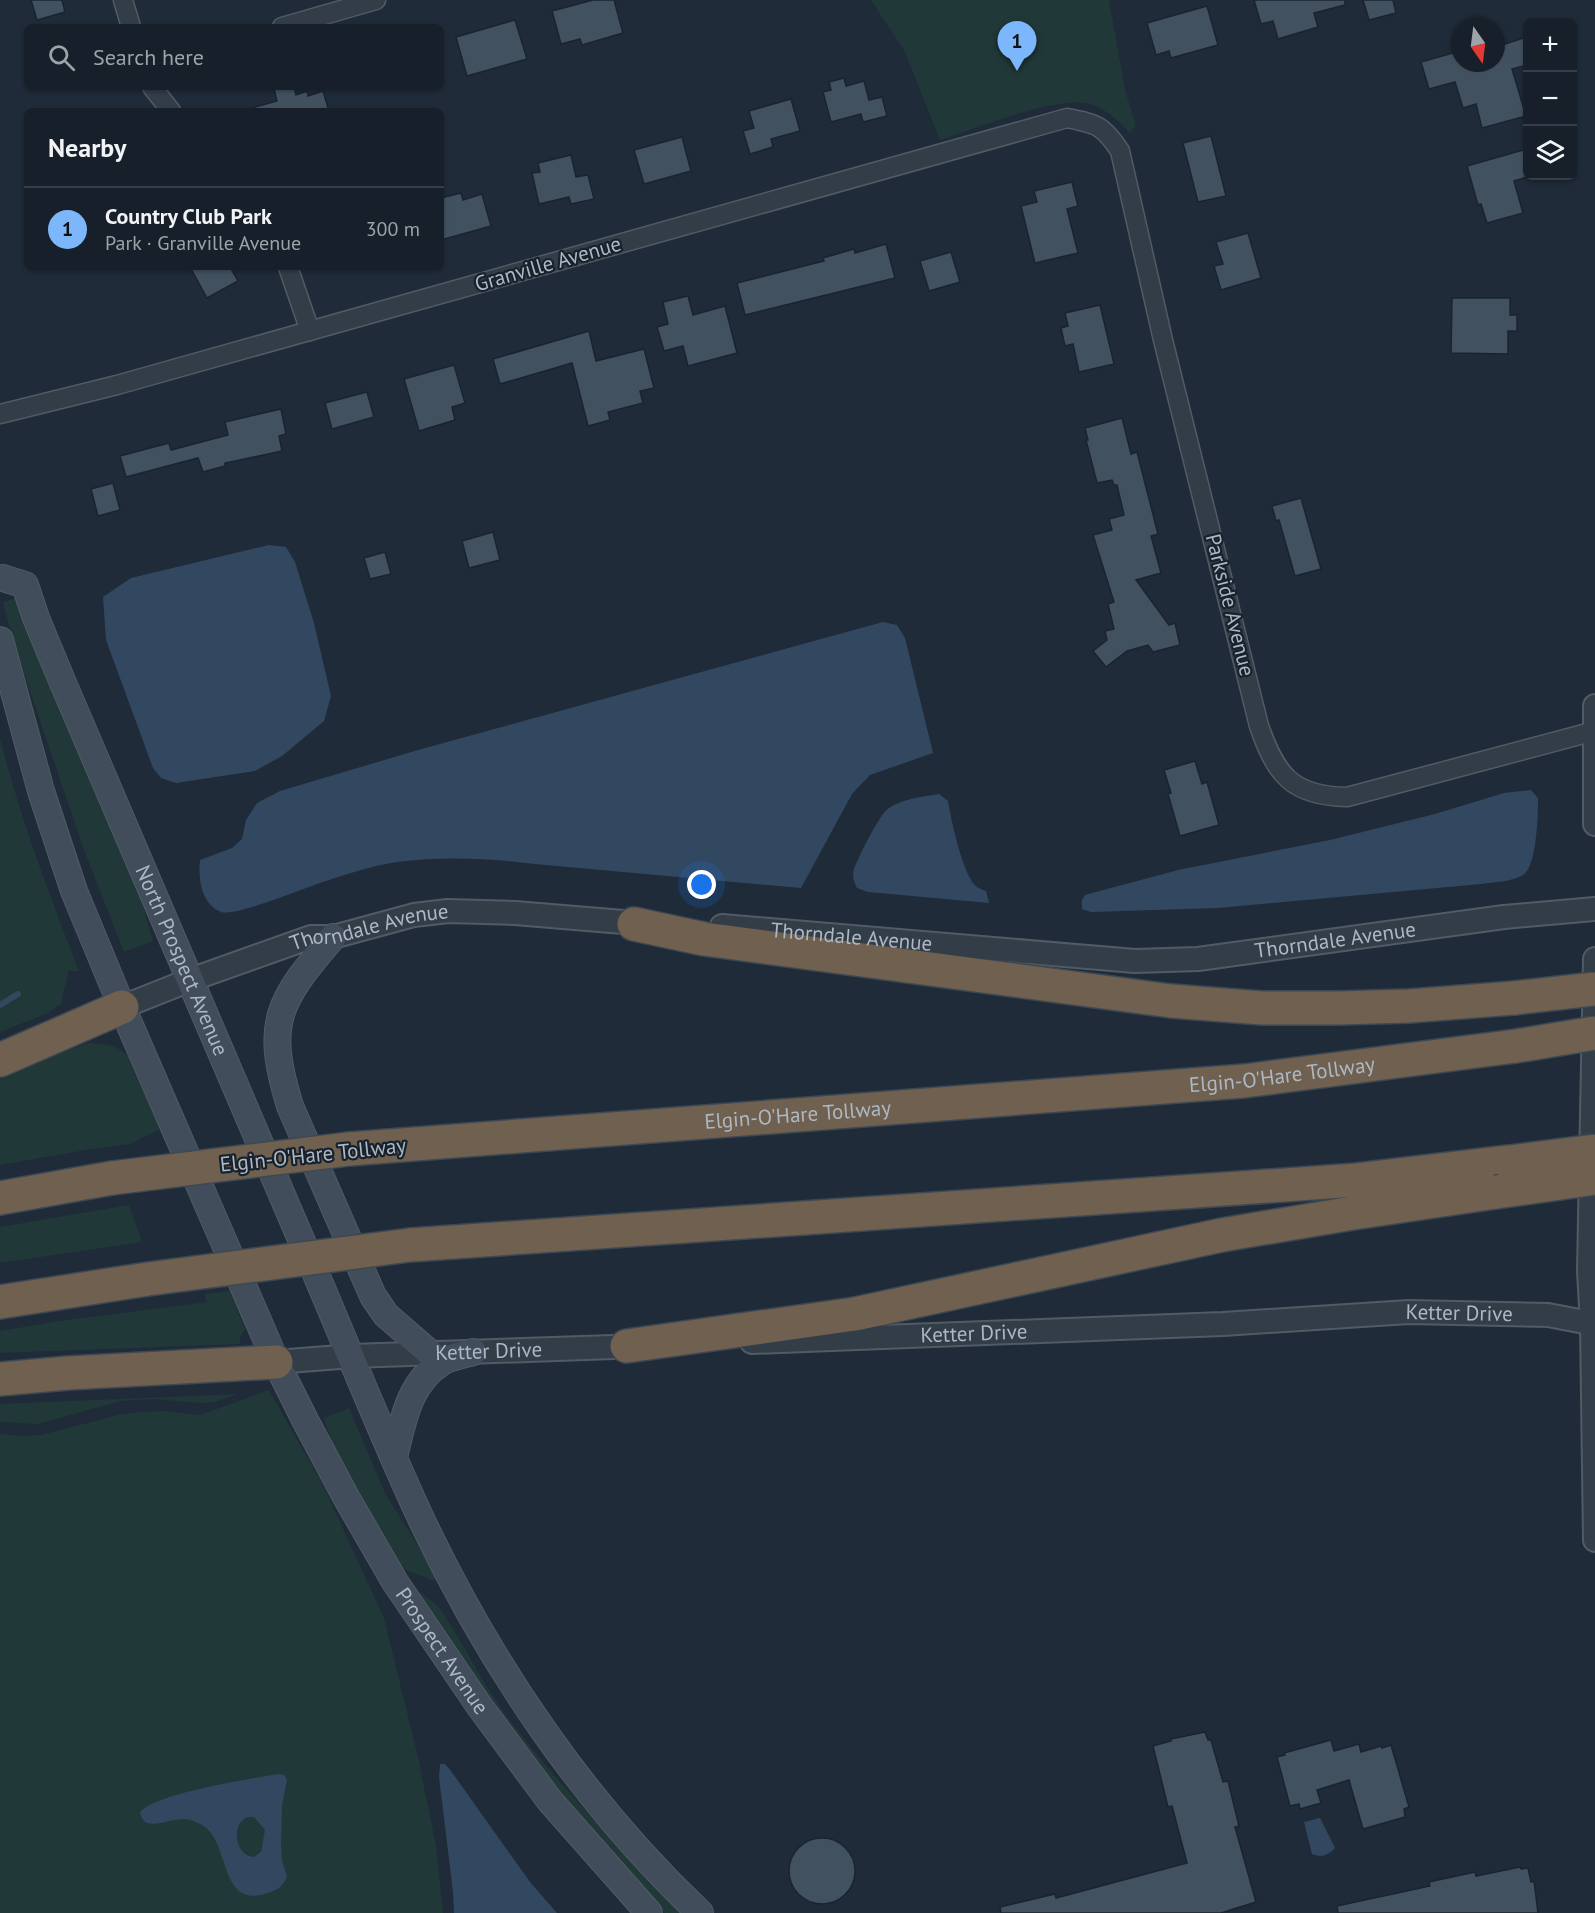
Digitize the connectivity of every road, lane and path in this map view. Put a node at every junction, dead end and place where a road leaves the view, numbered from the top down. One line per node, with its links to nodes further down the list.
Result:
1 (123, 0): 3 (street)
2 (376, 0): 4 (street)
3 (129, 24)
4 (292, 24)
5 (155, 90): 6 (street)
6 (169, 108)
7 (1095, 123): 9 (street, Granville Avenue); 14 (street, Parkside Avenue)
8 (289, 270): 9 (street)
9 (310, 331): 10 (street, Granville Avenue)
10 (0, 414)
11 (1, 576): 20 (main road, North Prospect Avenue)
12 (0, 640): 22 (main road)
13 (1595, 706): 14 (street)
14 (1595, 731): 15 (street)
15 (1595, 824)
16 (1595, 909): 17 (street, Thorndale Avenue)
17 (634, 924): 18 (street, Thorndale Avenue); 21 (highway, bridge)
18 (333, 937): 20 (street, Thorndale Avenue); 32 (main road)
19 (1595, 959): 29 (street)
20 (190, 980): 22 (street, Thorndale Avenue); 33 (main road, North Prospect Avenue)
21 (1595, 988)
22 (122, 1007): 24 (highway); 34 (main road)
23 (1595, 1033): 27 (highway, Elgin-O'Hare Tollway, bridge)
24 (0, 1060)
25 (1595, 1151): 28 (highway, bridge)
26 (1595, 1178): 30 (highway, bridge)
27 (0, 1198)
28 (0, 1302)
29 (1593, 1325): 30 (street, Ketter Drive); 37 (street)
30 (627, 1346): 31 (street, Ketter Drive)
31 (473, 1352): 32 (street, Ketter Drive); 36 (main road)
32 (431, 1354): 33 (street, Ketter Drive)
33 (351, 1356): 34 (street, Ketter Drive); 36 (main road, Prospect Avenue)
34 (276, 1362): 35 (highway); 38 (main road, Prospect Avenue)
35 (0, 1379)
36 (394, 1457): 39 (main road, Prospect Avenue)
37 (1595, 1540)
38 (649, 1913)
39 (700, 1913)

